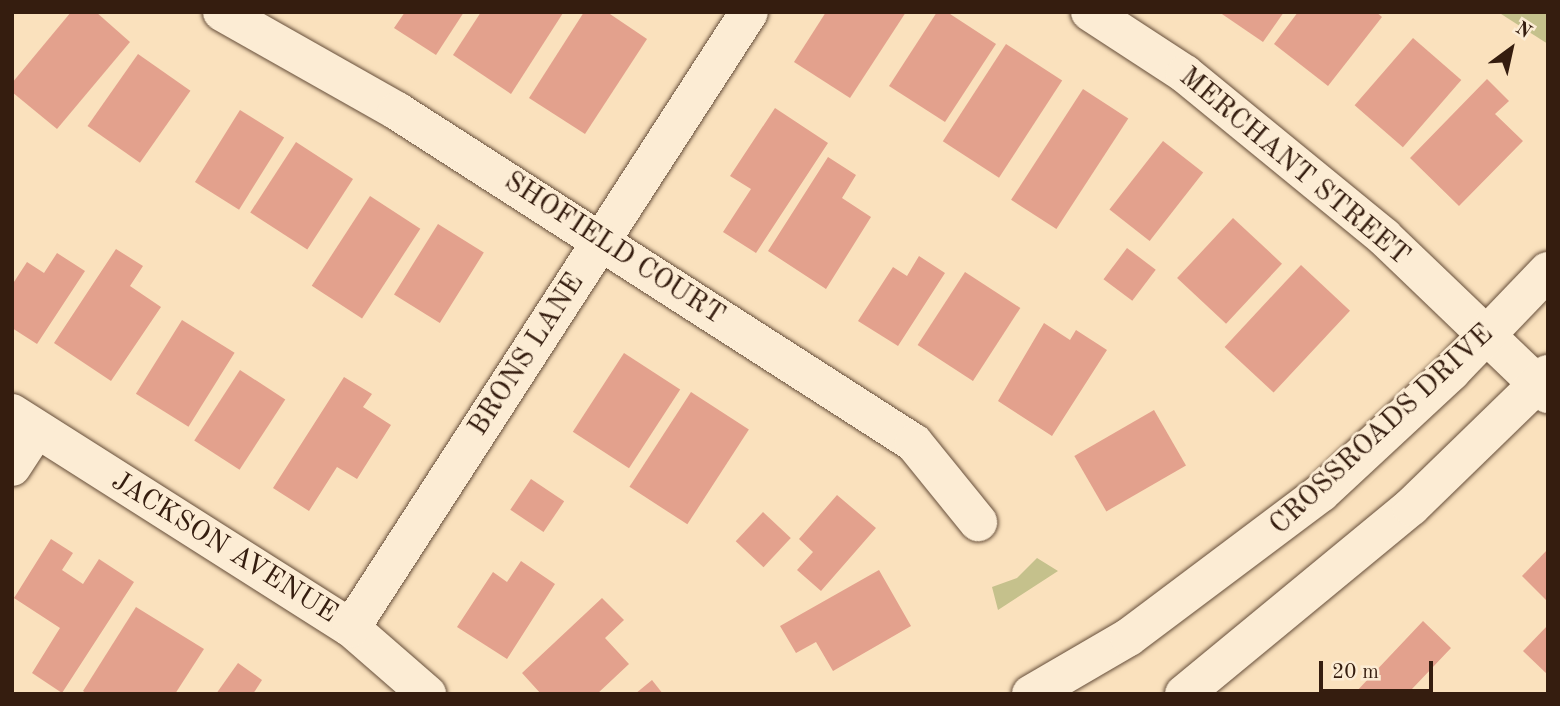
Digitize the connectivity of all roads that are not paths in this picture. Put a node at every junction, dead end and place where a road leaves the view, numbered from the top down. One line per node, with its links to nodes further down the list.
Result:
1 (222, 12): 4 (street, SHOFIELD COURT)
2 (749, 12): 4 (street, BRONS LANE)
3 (1090, 12): 6 (street, MERCHANT STREET)
4 (601, 240): 10 (street, SHOFIELD COURT); 11 (street, BRONS LANE)
5 (1548, 271): 6 (street, CROSSROADS DRIVE)
6 (1488, 335): 7 (street, MERCHANT STREET); 13 (street, CROSSROADS DRIVE)
7 (1544, 384): 14 (street)
8 (24, 421): 9 (street); 11 (street, JACKSON AVENUE)
9 (12, 467)
10 (978, 522)
11 (351, 628): 12 (street, JACKSON AVENUE)
12 (427, 694)
13 (1031, 694)
14 (1184, 694)

